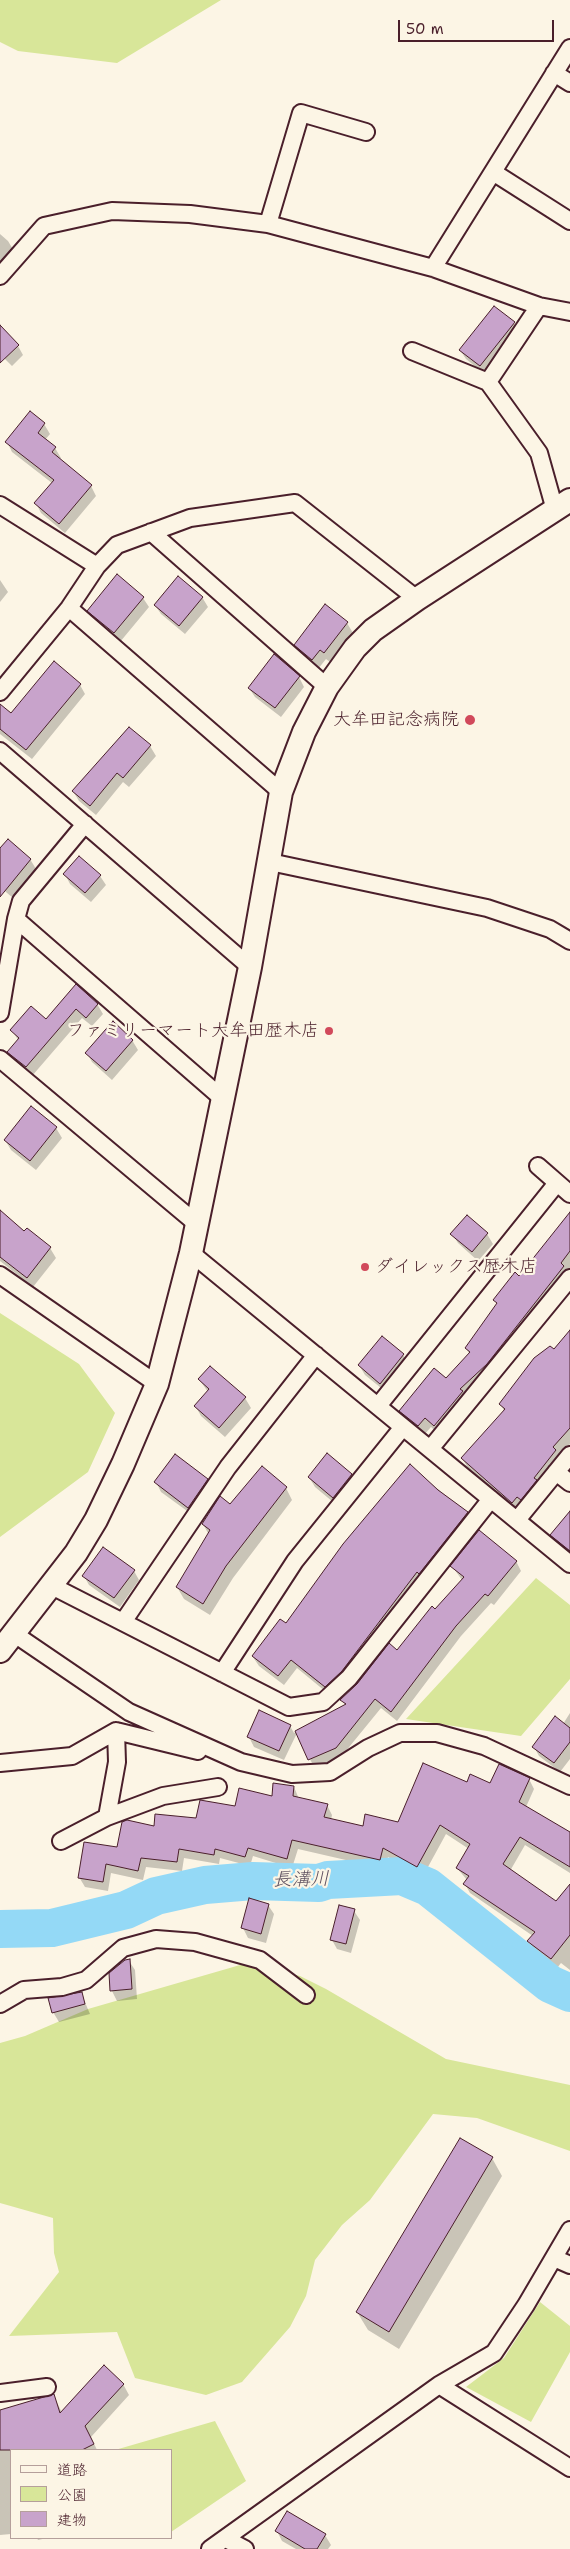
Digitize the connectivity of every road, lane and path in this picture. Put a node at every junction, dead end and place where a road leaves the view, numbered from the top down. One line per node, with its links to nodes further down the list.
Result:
1 (570, 48): 2 (street)
2 (554, 73): 3 (street); 5 (street)
3 (570, 83)
4 (366, 132): 7 (street)
5 (493, 172): 6 (street); 8 (street)
6 (570, 221)
7 (268, 224): 8 (street); 9 (street)
8 (433, 268): 10 (street)
9 (0, 276)
10 (539, 306): 11 (street); 13 (street)
11 (570, 312)
12 (412, 352): 13 (street)
13 (488, 382): 15 (street)
14 (0, 504): 17 (street)
15 (562, 505): 18 (street)
16 (151, 532): 17 (street); 18 (street); 21 (street)
17 (97, 566): 19 (street)
18 (416, 598): 21 (street)
19 (69, 608): 20 (street); 24 (street)
20 (6, 674): 22 (street)
21 (327, 687): 24 (street)
22 (0, 692)
23 (0, 751): 25 (street)
24 (280, 792): 26 (street)
25 (85, 824): 27 (street); 29 (street)
26 (270, 862): 28 (street); 29 (street)
27 (16, 919): 30 (street); 32 (street)
28 (570, 941)
29 (250, 967): 32 (street)
30 (0, 1013)
31 (0, 1059): 36 (street)
32 (223, 1099): 36 (street)
33 (538, 1166): 34 (street)
34 (557, 1183): 35 (street); 42 (street)
35 (570, 1194)
36 (197, 1224): 37 (street)
37 (191, 1253): 40 (street); 41 (street)
38 (0, 1275): 41 (street)
39 (570, 1278): 44 (street)
40 (316, 1356): 42 (street); 52 (street)
41 (157, 1384): 51 (street)
42 (378, 1406): 43 (street)
43 (403, 1427): 44 (street); 54 (street)
44 (430, 1449): 48 (street)
45 (570, 1455): 46 (street)
46 (556, 1472): 47 (street); 49 (street)
47 (570, 1483)
48 (490, 1499): 49 (street); 54 (street)
49 (517, 1520): 50 (street)
50 (570, 1564)
51 (50, 1585): 52 (street); 53 (street)
52 (123, 1622): 54 (street)
53 (7, 1642): 56 (street)
54 (222, 1673)
55 (116, 1731): 56 (street); 57 (street); 60 (street)
56 (241, 1762): 58 (street)
57 (0, 1763)
58 (570, 1786)
59 (218, 1787): 60 (street)
60 (107, 1818): 61 (street)
61 (61, 1841)
62 (306, 1995): 63 (street)
63 (0, 2004)
64 (570, 2230): 65 (street)
65 (554, 2258): 66 (street); 67 (street)
66 (570, 2265)
67 (439, 2386): 70 (street); 71 (street)
68 (47, 2387): 69 (street)
69 (0, 2393)
70 (570, 2468)
71 (226, 2538): 72 (street); 73 (street)
72 (210, 2549)
73 (245, 2549)

